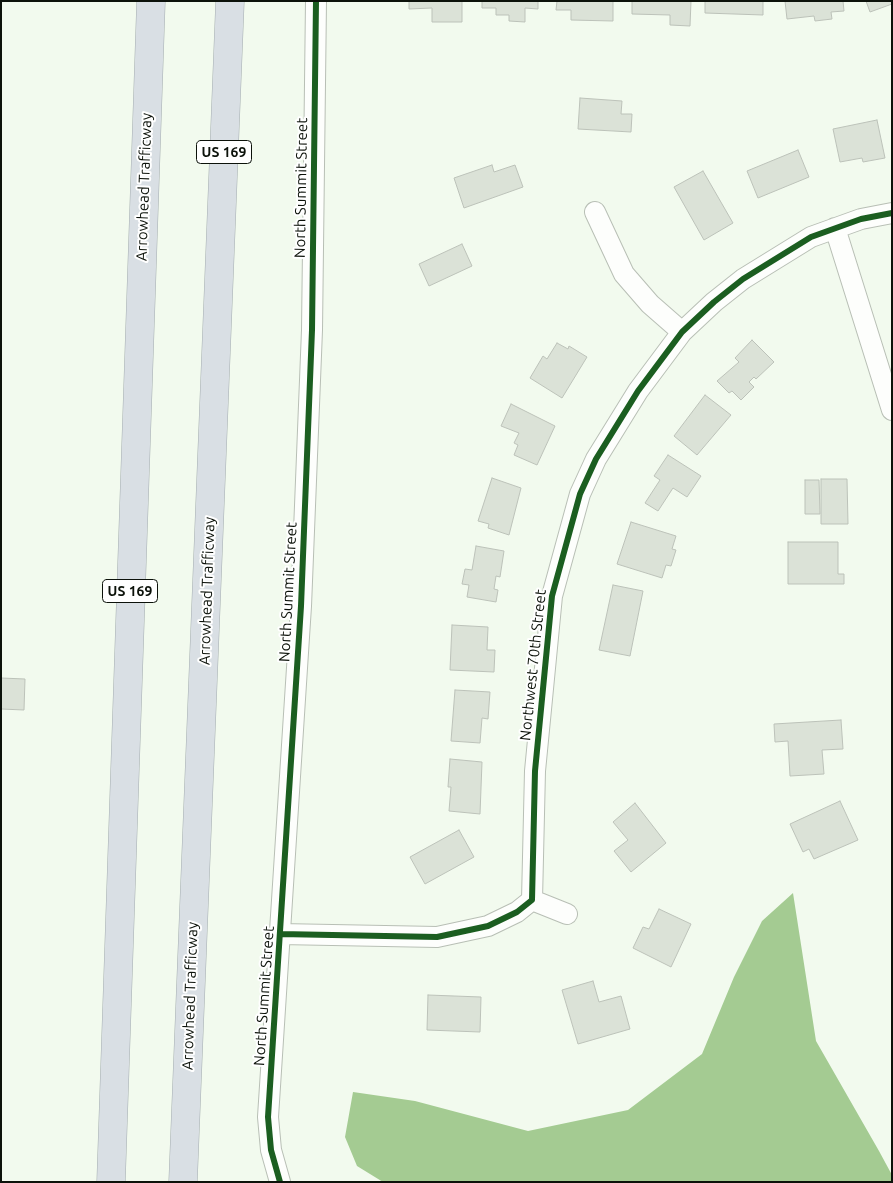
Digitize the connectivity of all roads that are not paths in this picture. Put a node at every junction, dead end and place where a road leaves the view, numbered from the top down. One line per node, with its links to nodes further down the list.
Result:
1 (140, 1): 5 (highway)
2 (151, 1): 5 (highway, Arrowhead Trafficway / US 169)
3 (230, 1): 15 (highway, Arrowhead Trafficway / US 169)
4 (316, 1): 13 (street, North Summit Street)
5 (148, 71): 14 (highway, Arrowhead Trafficway / US 169)
6 (595, 212): 9 (street)
7 (892, 213): 8 (street, Northwest 70th Street)
8 (835, 228): 9 (street, Northwest 70th Street); 10 (street)
9 (682, 332): 11 (street, Northwest 70th Street)
10 (892, 410)
11 (532, 900): 12 (street); 13 (street)
12 (567, 914)
13 (280, 934): 16 (street, North Summit Street)
14 (111, 1182)
15 (183, 1182)
16 (280, 1182)

